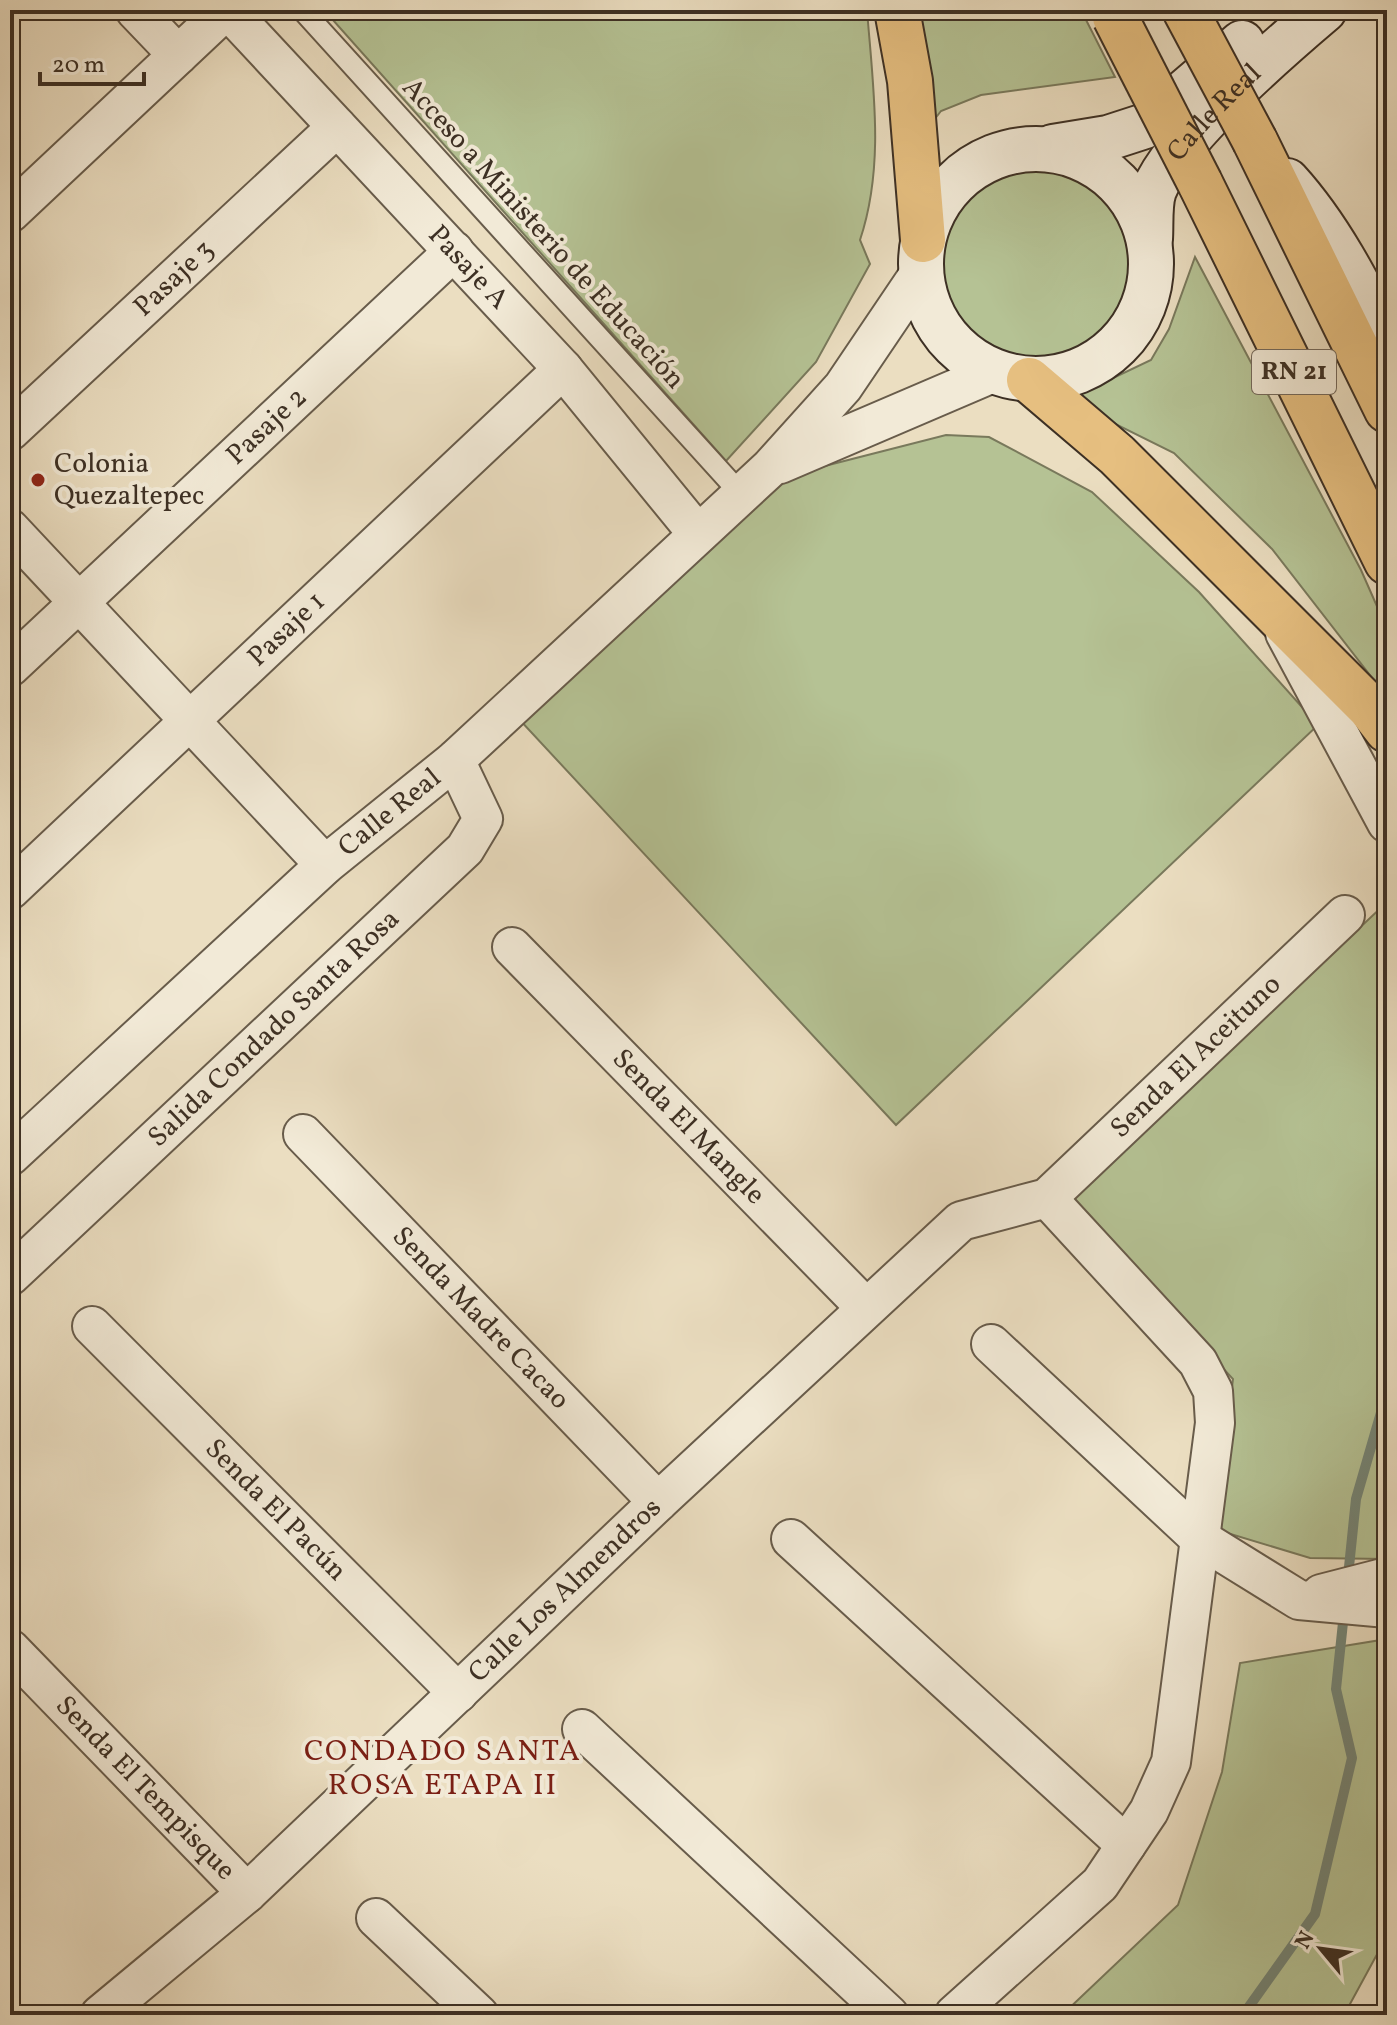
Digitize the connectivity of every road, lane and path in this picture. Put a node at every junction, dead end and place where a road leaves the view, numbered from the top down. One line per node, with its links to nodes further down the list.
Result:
1 (135, 10): 9 (street)
2 (227, 10): 9 (street); 10 (street, Pasaje A)
3 (306, 10): 23 (lane, Acceso a Ministerio de Educación)
4 (897, 10): 16 (highway)
5 (1185, 10): 12 (highway, RN 21, bridge)
6 (1281, 10): 11 (main road, Calle Real)
7 (1324, 10): 14 (main road, Calle Real)
8 (1114, 13): 26 (highway, RN 21, bridge)
9 (178, 55): 13 (street)
10 (337, 127): 15 (street, Pasaje A); 21 (street, Pasaje 3)
11 (1046, 148): 14 (main road); 16 (main road)
12 (1258, 148): 17 (main road); 20 (highway, RN 21)
13 (14, 200)
14 (1150, 239): 19 (main road)
15 (454, 251): 18 (street, Pasaje A); 27 (street, Pasaje 2)
16 (922, 256): 19 (main road); 22 (street, Calle Real)
17 (1387, 341)
18 (563, 369): 25 (street, Pasaje A); 30 (street, Pasaje 1)
19 (1012, 376): 22 (street, Calle Real); 28 (highway)
20 (1387, 410)
21 (10, 431)
22 (770, 468): 23 (street, Calle Real)
23 (741, 494): 25 (street, Calle Real)
24 (10, 529): 27 (street)
25 (697, 533): 32 (street, Calle Real)
26 (1387, 562)
27 (79, 603): 29 (street, Pasaje 2); 30 (street)
28 (1274, 613): 31 (highway); 33 (street)
29 (10, 667)
30 (191, 720): 34 (street); 35 (street, Pasaje 1)
31 (1387, 730)
32 (455, 760): 34 (street, Calle Real); 41 (street, Salida Condado Santa Rosa)
33 (1387, 823)
34 (325, 865): 39 (street, Calle Real)
35 (10, 890)
36 (1345, 915): 40 (street, Senda El Aceituno)
37 (512, 947): 42 (street, Senda El Mangle)
38 (303, 1134): 45 (street, Senda Madre Cacao)
39 (10, 1156)
40 (1047, 1198): 42 (street, Calle Los Almendros); 46 (street)
41 (10, 1276)
42 (865, 1307): 45 (street, Calle Los Almendros)
43 (92, 1326): 52 (street, Senda El Pacún)
44 (991, 1344): 46 (street)
45 (658, 1502): 52 (street, Calle Los Almendros)
46 (1199, 1538): 49 (street); 54 (street)
47 (791, 1539): 54 (street)
48 (1387, 1577): 49 (street)
49 (1299, 1600): 50 (street)
50 (1387, 1608)
51 (10, 1649): 55 (street, Senda El Tempisque)
52 (458, 1693): 55 (street, Calle Los Almendros)
53 (582, 1729): 59 (street)
54 (1126, 1845): 60 (street)
55 (247, 1893): 57 (street, Calle Los Almendros)
56 (376, 1918): 58 (street)
57 (100, 2015)
58 (479, 2015)
59 (889, 2015)
60 (954, 2015)

